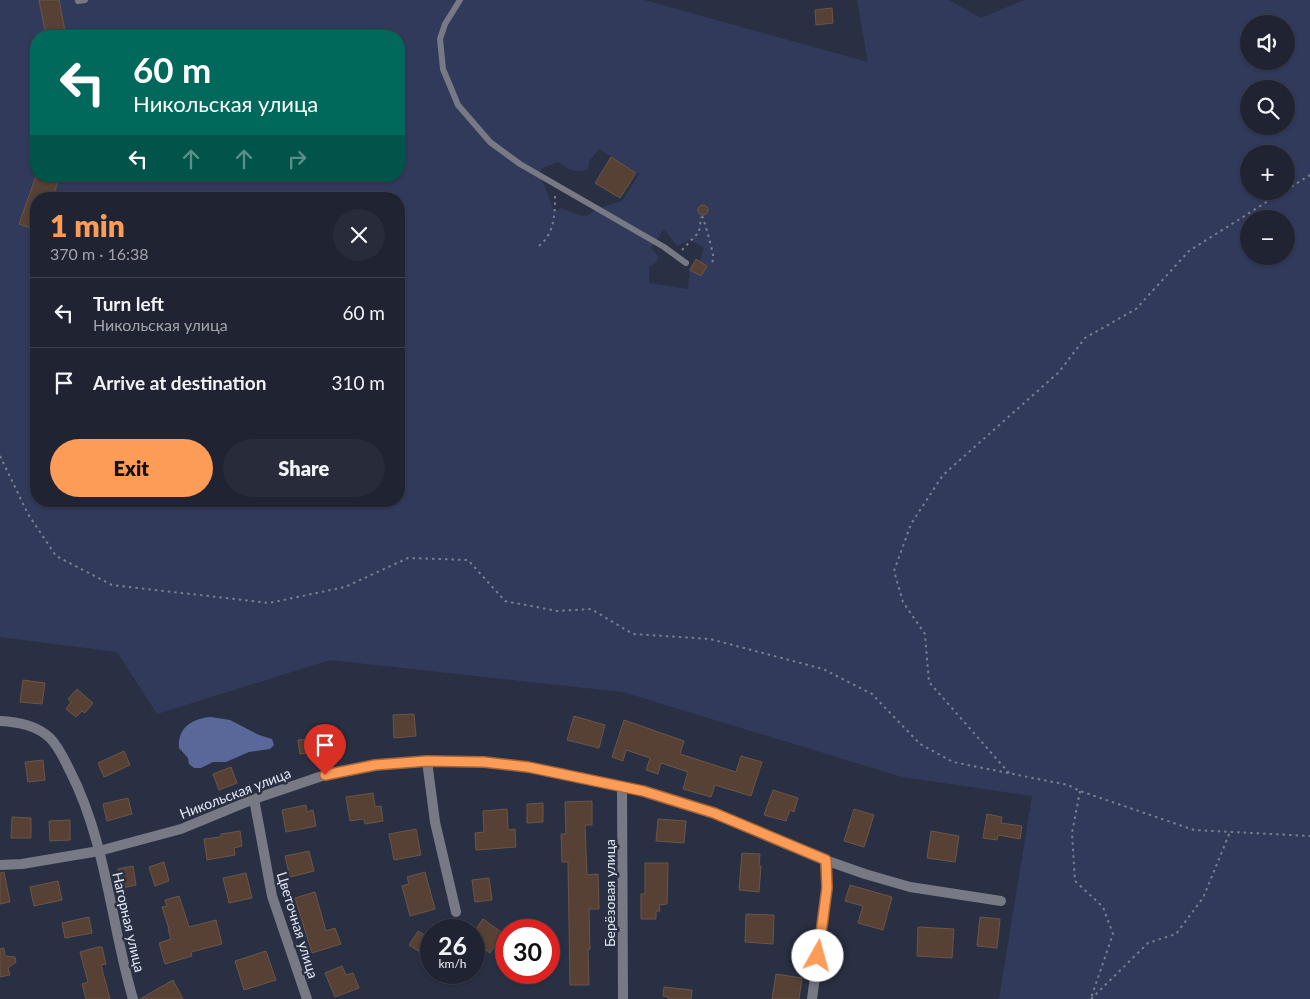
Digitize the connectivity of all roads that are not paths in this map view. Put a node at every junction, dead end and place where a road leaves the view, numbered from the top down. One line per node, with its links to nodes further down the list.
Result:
1 (460, 0): 2 (lane)
2 (686, 262)
3 (0, 721): 7 (street, Нагорная улица)
4 (427, 761): 5 (street, Никольская улица); 6 (street, Никольская улица); 11 (street)
5 (622, 787): 8 (street, Никольская улица); 14 (street, Берёзовая улица)
6 (254, 799): 7 (street, Никольская улица); 13 (street, Цветочная улица)
7 (99, 851): 9 (street, Никольская улица); 12 (street, Нагорная улица)
8 (826, 860): 10 (street, Никольская улица); 15 (street)
9 (0, 865)
10 (1001, 901)
11 (456, 912)
12 (133, 999)
13 (307, 999)
14 (623, 999)
15 (812, 999)

